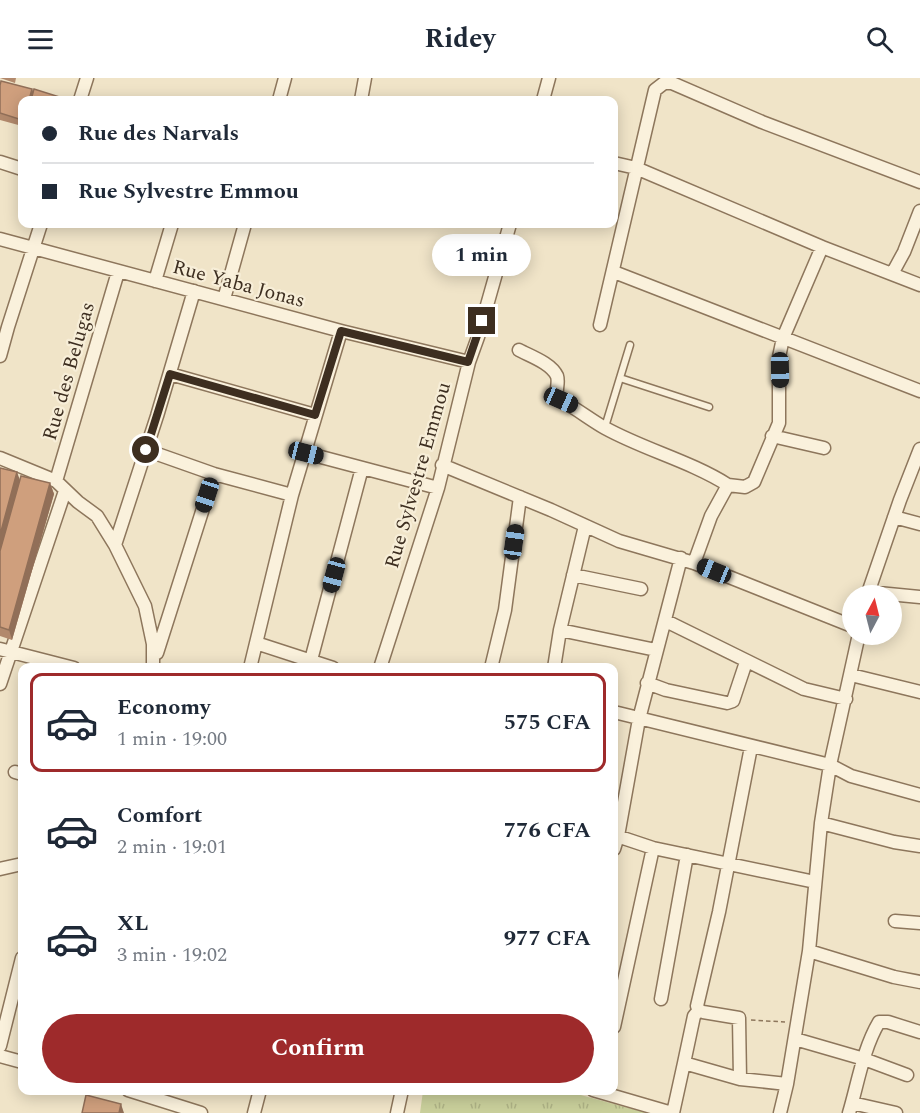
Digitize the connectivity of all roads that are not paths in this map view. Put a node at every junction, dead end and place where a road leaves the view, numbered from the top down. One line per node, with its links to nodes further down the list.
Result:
1 (87, 78): 5 (street)
2 (285, 78): 6 (street)
3 (365, 78): 7 (street)
4 (549, 78): 8 (street)
5 (81, 96)
6 (280, 96)
7 (362, 96)
8 (544, 96)
9 (0, 162): 11 (street)
10 (618, 164): 12 (street)
11 (18, 168)
12 (636, 168): 13 (street); 21 (street); 23 (street)
13 (920, 182)
14 (920, 211): 24 (street)
15 (40, 228): 20 (street)
16 (171, 228): 25 (street)
17 (244, 228): 28 (street)
18 (509, 228): 36 (street, Rue Sylvestre Emmou)
19 (0, 239): 20 (street, Rue Yaba Jonas)
20 (33, 247): 22 (street, Rue Yaba Jonas); 30 (street)
21 (822, 247): 24 (street); 32 (street)
22 (118, 272): 25 (street, Rue Yaba Jonas); 52 (street, Rue des Belugas)
23 (614, 272): 29 (street); 32 (street)
24 (892, 274): 26 (street)
25 (155, 281): 27 (street, Rue Yaba Jonas)
26 (920, 285)
27 (194, 291): 28 (street, Rue Yaba Jonas); 37 (street)
28 (224, 299): 31 (street, Rue Yaba Jonas)
29 (600, 325)
30 (4, 326): 35 (street)
31 (341, 331): 36 (street, Rue Yaba Jonas); 41 (street)
32 (783, 338): 39 (street); 43 (street)
33 (630, 345): 38 (lane)
34 (519, 350): 42 (street)
35 (0, 356)
36 (468, 362): 49 (street, Rue Sylvestre Emmou)
37 (170, 374): 41 (street); 46 (street)
38 (620, 378): 40 (lane); 42 (lane)
39 (920, 391)
40 (709, 407)
41 (315, 415): 47 (street)
42 (605, 428): 53 (street)
43 (772, 436): 44 (street); 53 (street)
44 (824, 448)
45 (920, 449): 58 (street)
46 (146, 450): 51 (street); 61 (street)
47 (306, 453): 50 (street); 56 (street)
48 (0, 458): 52 (street)
49 (442, 465): 54 (street, Rue Sylvestre Emmou); 57 (street)
50 (362, 468): 54 (street); 76 (street)
51 (214, 474): 56 (street); 79 (street)
52 (56, 482): 55 (street)
53 (728, 485): 63 (street)
54 (438, 488): 83 (street, Rue Sylvestre Emmou)
55 (65, 491): 61 (street); 74 (street)
56 (292, 495): 72 (street)
57 (520, 497): 60 (street); 84 (street)
58 (894, 517): 59 (street); 65 (street)
59 (920, 524)
60 (585, 526): 62 (street); 64 (street)
61 (115, 545): 80 (street)
62 (681, 558): 63 (street); 69 (street)
63 (694, 563): 70 (street)
64 (573, 575): 66 (street); 71 (street)
65 (871, 585)
66 (641, 589)
67 (902, 596): 68 (street)
68 (920, 597)
69 (666, 621): 75 (street); 77 (street)
70 (842, 622)
71 (560, 630): 75 (street); 85 (street)
72 (256, 643): 76 (street); 81 (street)
73 (857, 645): 86 (street)
74 (5, 650): 78 (street); 87 (street)
75 (656, 650): 88 (street)
76 (311, 660): 82 (street)
77 (746, 662): 88 (street); 90 (street)
78 (55, 663)
79 (154, 663)
80 (154, 663)
81 (251, 663)
82 (319, 663)
83 (382, 663)
84 (492, 663)
85 (555, 663)
86 (851, 675): 89 (street); 90 (street)
87 (0, 684)
88 (647, 684): 92 (street)
89 (920, 692)
90 (846, 699): 94 (street)
91 (618, 713): 92 (street)
92 (639, 719): 93 (street); 97 (street)
93 (751, 747): 94 (street); 102 (street)
94 (830, 765): 95 (street); 96 (street)
95 (920, 795)
96 (821, 823): 99 (street); 105 (street)
97 (618, 826)
98 (618, 837): 100 (street)
99 (920, 846)
100 (653, 848): 101 (street); 112 (street)
101 (687, 855): 102 (street); 111 (street)
102 (728, 863): 105 (street); 113 (street)
103 (18, 867): 104 (street)
104 (0, 869)
105 (814, 882): 108 (street)
106 (895, 921): 107 (street)
107 (920, 923)
108 (809, 951): 110 (street); 115 (street)
109 (18, 974): 116 (street)
110 (920, 982)
111 (661, 999)
112 (618, 1009)
113 (699, 1010): 120 (street); 122 (street)
114 (920, 1032): 118 (street)
115 (795, 1039): 118 (street); 123 (street)
116 (0, 1046)
117 (0, 1056): 119 (street)
118 (864, 1059): 121 (street); 128 (street)
119 (18, 1061)
120 (684, 1063): 122 (street); 132 (street)
121 (907, 1075)
122 (740, 1079): 123 (street)
123 (787, 1084): 133 (street)
124 (259, 1095): 130 (street)
125 (401, 1095): 131 (street)
126 (612, 1095): 132 (street)
127 (169, 1096): 129 (street)
128 (851, 1108): 134 (street)
129 (201, 1113)
130 (254, 1113)
131 (397, 1113)
132 (673, 1113)
133 (780, 1113)
134 (896, 1113)

